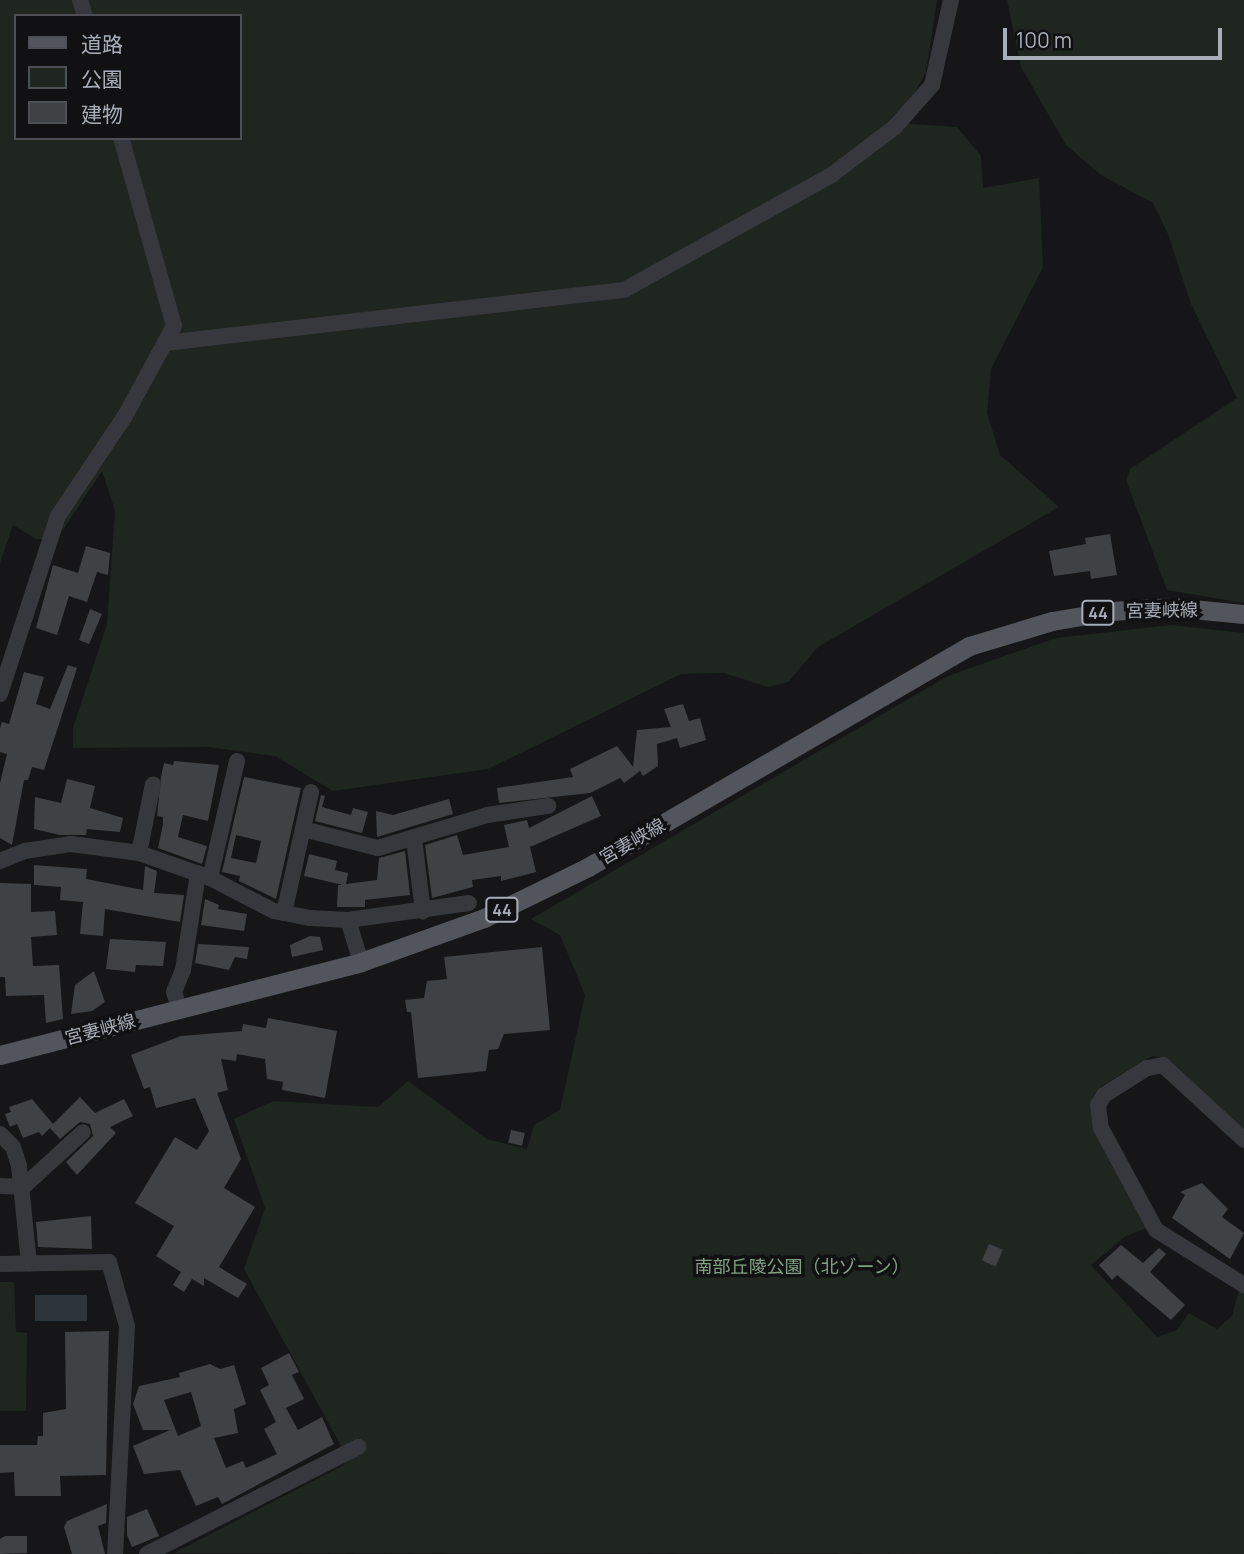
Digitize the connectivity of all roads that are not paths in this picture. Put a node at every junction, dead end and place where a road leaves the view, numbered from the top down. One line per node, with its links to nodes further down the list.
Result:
1 (951, 0): 3 (street)
2 (122, 140): 3 (street)
3 (165, 344): 5 (street)
4 (1244, 614): 19 (main road, 宮妻峡線 / 44)
5 (0, 694)
6 (237, 761): 14 (street)
7 (153, 784): 12 (street)
8 (311, 792): 10 (street)
9 (548, 806): 11 (street)
10 (303, 829): 11 (street); 17 (street)
11 (414, 839): 16 (street)
12 (139, 853): 13 (street); 14 (street)
13 (0, 861)
14 (204, 876): 17 (street); 20 (street)
15 (469, 903): 16 (street)
16 (423, 911): 18 (street)
17 (284, 913): 18 (street)
18 (348, 920): 19 (street)
19 (362, 962): 20 (main road, 宮妻峡線 / 44)
20 (179, 1008): 21 (main road, 宮妻峡線 / 44)
21 (0, 1055)
22 (83, 1132): 26 (street)
23 (0, 1133): 26 (street)
24 (1244, 1140): 29 (street)
25 (0, 1186): 26 (street)
26 (23, 1187): 27 (street)
27 (29, 1263): 28 (street); 32 (street)
28 (0, 1264)
29 (1244, 1285)
30 (358, 1447): 31 (street)
31 (157, 1553)
32 (115, 1554)

